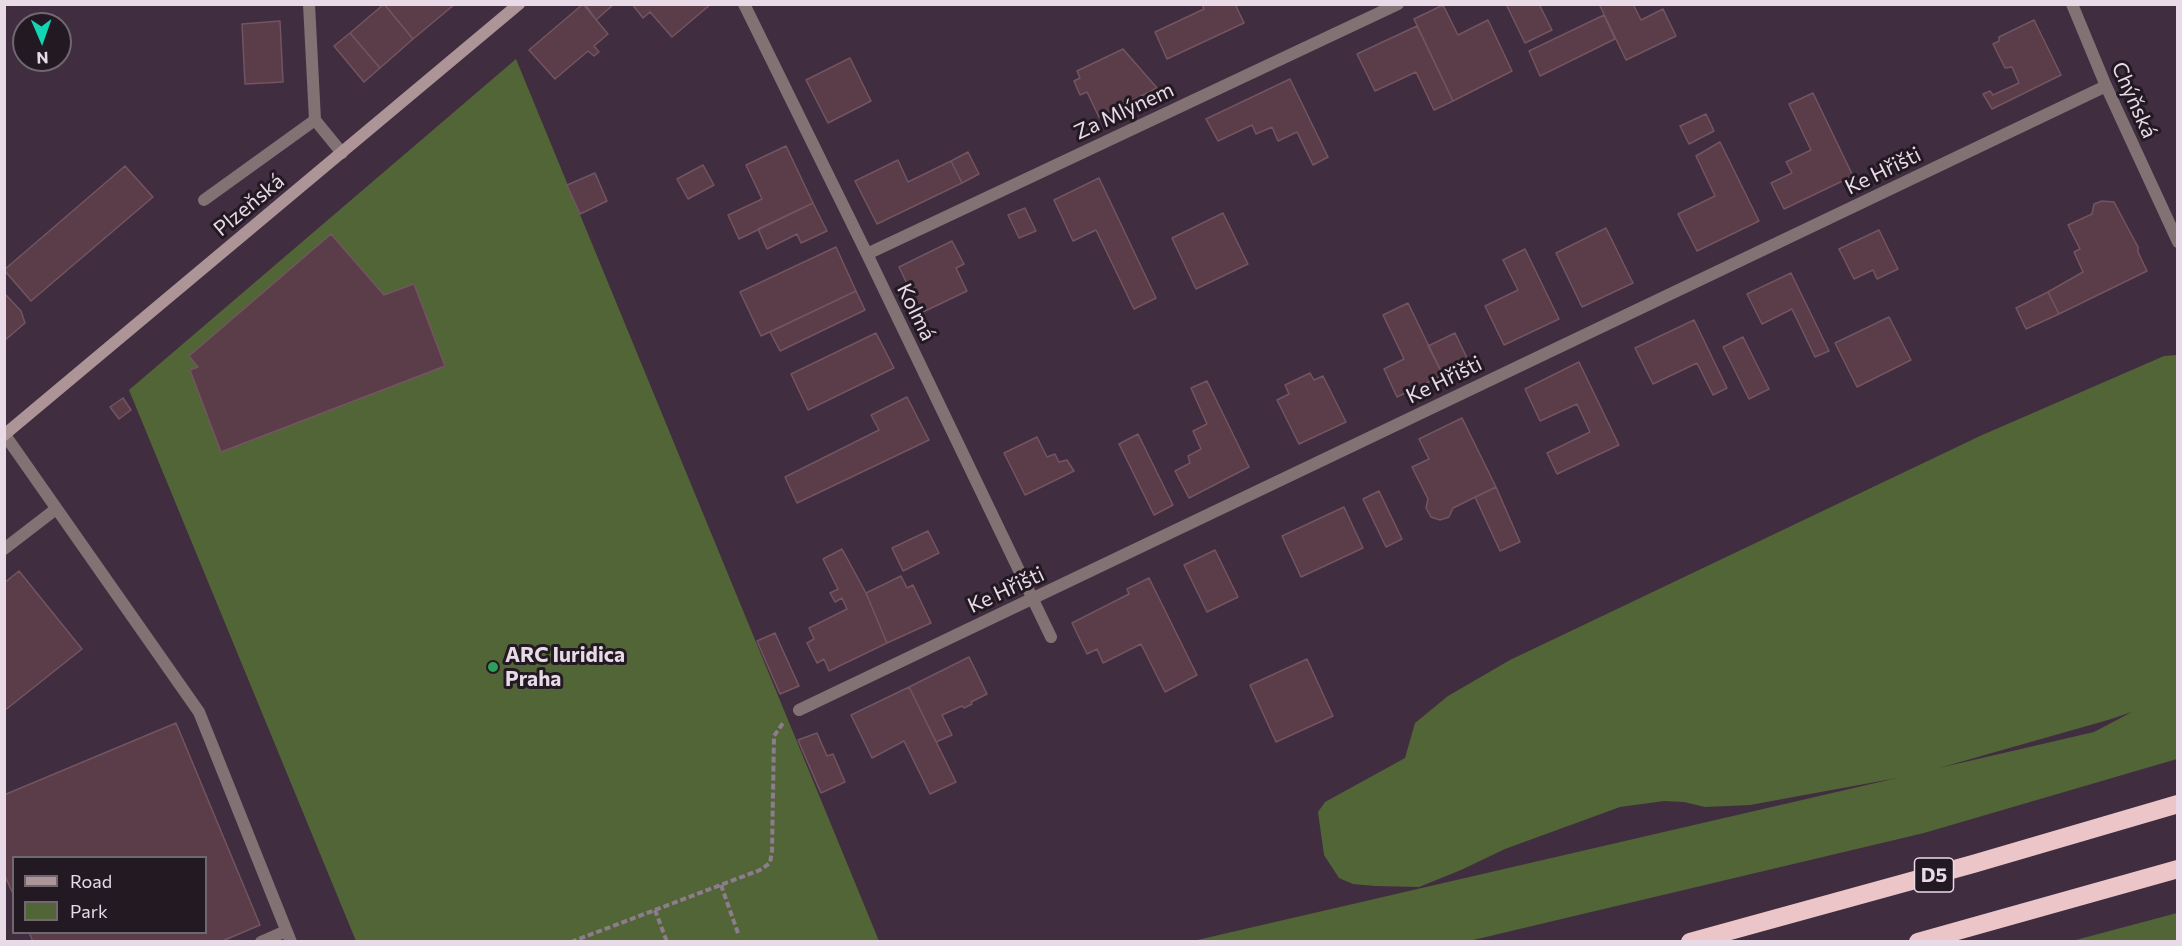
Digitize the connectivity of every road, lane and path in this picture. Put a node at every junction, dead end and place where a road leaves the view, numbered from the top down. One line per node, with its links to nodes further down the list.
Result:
1 (309, 4): 7 (street)
2 (519, 4): 8 (main road, Plzeňská)
3 (744, 4): 11 (street, Kolmá)
4 (1398, 4): 11 (street, Za Mlýnem)
5 (2072, 4): 6 (street, Chýňská)
6 (2106, 86): 10 (street, Chýňská); 15 (street, Ke Hřišti)
7 (315, 120): 8 (street); 9 (street)
8 (342, 153): 12 (main road, Plzeňská)
9 (204, 200)
10 (2178, 242)
11 (867, 254): 15 (street, Kolmá)
12 (5, 435): 13 (street)
13 (56, 510): 14 (street); 22 (street)
14 (4, 549)
15 (1033, 598): 16 (street, Kolmá); 17 (street, Ke Hřišti)
16 (1051, 637)
17 (799, 710): 20 (path)
18 (2178, 804): 27 (highway, D5)
19 (2178, 869): 28 (highway)
20 (721, 885): 21 (path); 23 (path)
21 (655, 910): 25 (path); 26 (path)
22 (289, 936): 24 (street)
23 (739, 936)
24 (261, 942)
25 (571, 942)
26 (667, 942)
27 (1690, 942)
28 (1918, 942)

